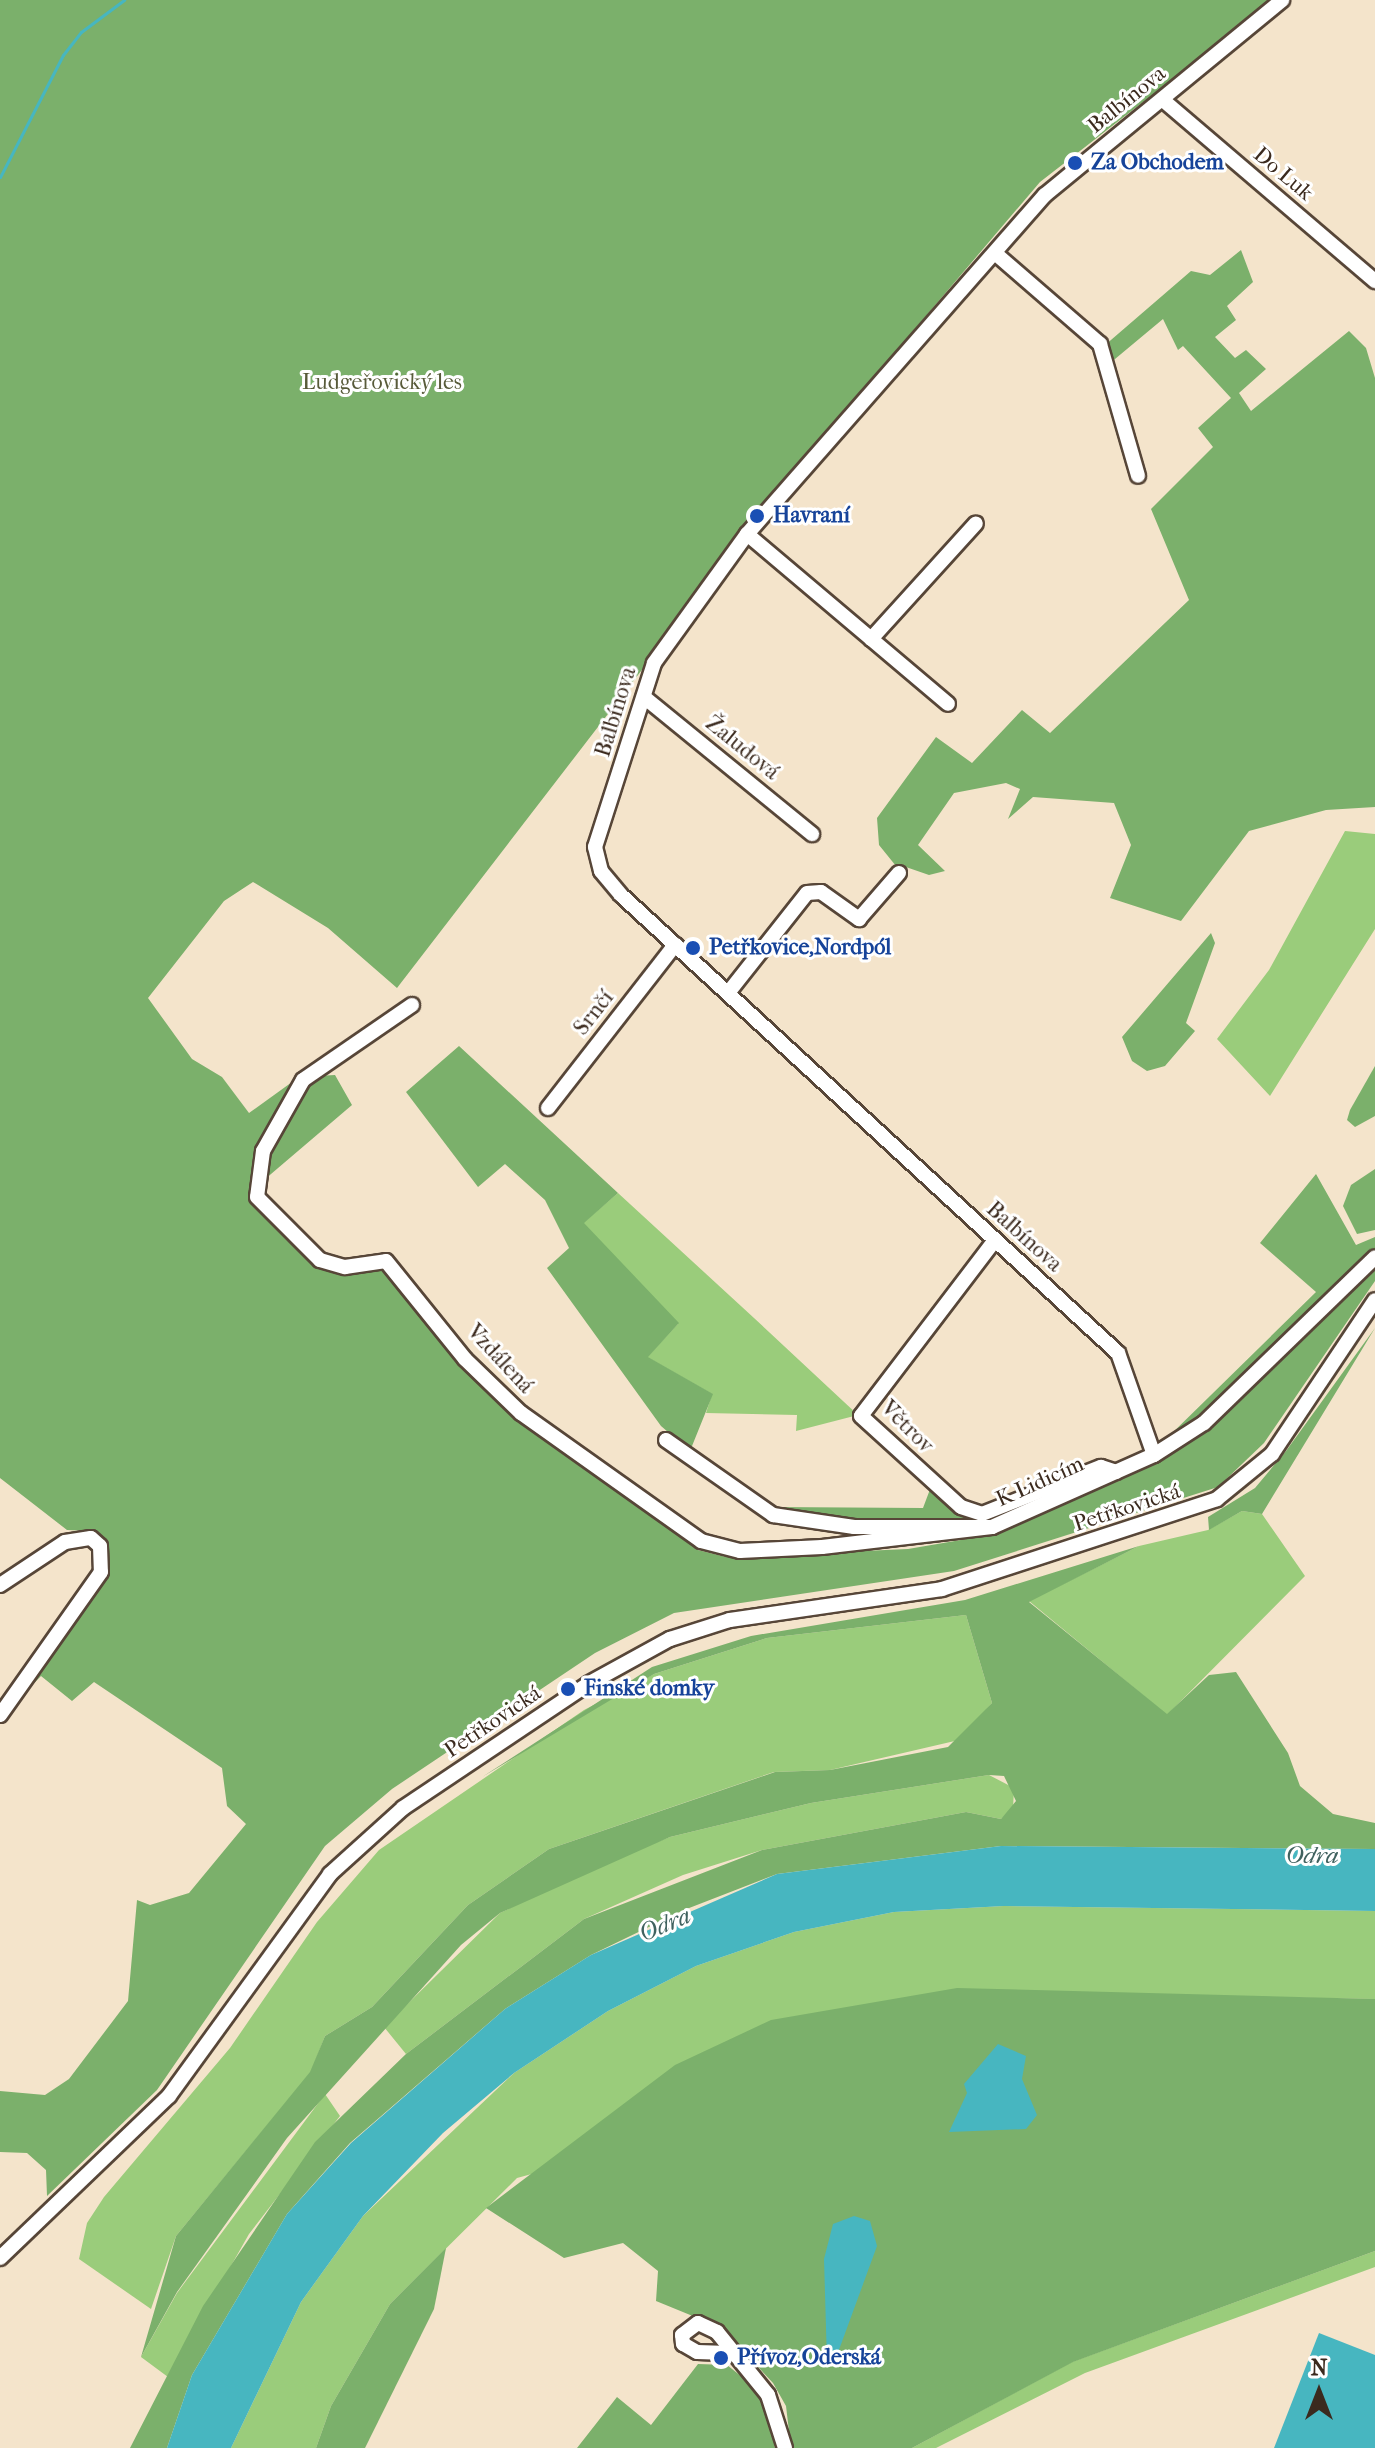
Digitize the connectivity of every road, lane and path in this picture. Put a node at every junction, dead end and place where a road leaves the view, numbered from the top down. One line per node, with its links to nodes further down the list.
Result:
1 (1282, 0): 2 (street, Balbínova)
2 (1163, 100): 3 (street, Balbínova); 4 (street, Do Luk)
3 (995, 253): 5 (street); 7 (street, Balbínova)
4 (1375, 281)
5 (1138, 476)
6 (976, 523): 8 (street)
7 (747, 534): 8 (street); 9 (street, Balbínova)
8 (871, 639): 10 (street)
9 (644, 697): 11 (street, Žaludová); 13 (street, Balbínova)
10 (948, 704)
11 (812, 834)
12 (899, 873): 14 (street)
13 (675, 945): 14 (street, Balbínova); 16 (street, Srnčí)
14 (728, 993): 17 (street, Balbínova)
15 (412, 1005): 23 (street, Vzdálená)
16 (548, 1108)
17 (995, 1240): 21 (street, Balbínova); 22 (street, Větrov)
18 (1375, 1257): 21 (street, K Lidicím)
19 (1375, 1300): 26 (street, Petřkovická)
20 (666, 1440): 23 (street, K Lidicím)
21 (1154, 1455): 22 (street, K Lidicím)
22 (1116, 1472): 23 (street, K Lidicím)
23 (992, 1527)
24 (0, 1585): 25 (street)
25 (0, 1715)
26 (0, 2258)
27 (728, 2353): 28 (street)
28 (785, 2448)

